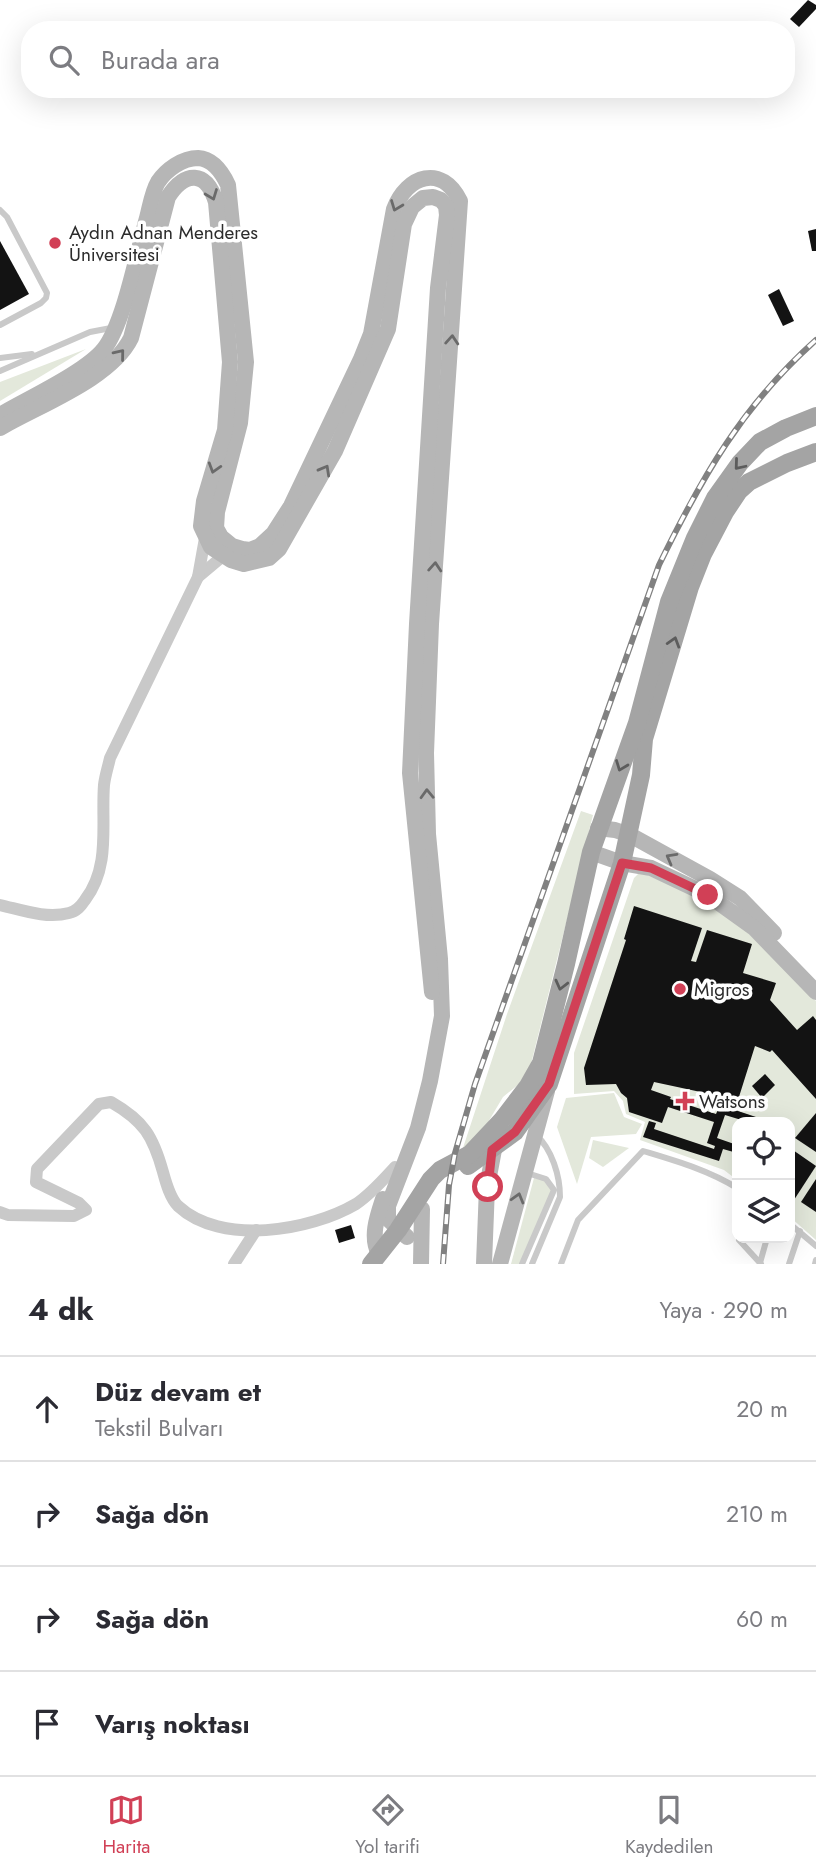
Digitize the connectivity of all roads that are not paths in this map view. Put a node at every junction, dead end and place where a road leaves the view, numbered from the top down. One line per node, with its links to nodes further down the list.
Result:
1 (0, 210): 2 (lane)
2 (0, 325)
3 (117, 327): 4 (lane); 7 (street); 39 (street, one-way to 3)
4 (40, 353): 5 (lane); 6 (lane)
5 (0, 358)
6 (0, 371)
7 (0, 415)
8 (815, 418): 10 (main road)
9 (0, 428): 13 (street, one-way to 13)
10 (776, 433): 12 (main road); 16 (main road, one-way to 16)
11 (816, 452): 12 (main road)
12 (787, 463): 17 (main road, one-way to 12)
13 (205, 538): 14 (street); 15 (street)
14 (223, 556): 15 (street); 30 (street, one-way to 30)
15 (198, 577): 22 (street)
16 (598, 828): 17 (street); 18 (main road)
17 (630, 835): 19 (main road); 23 (street, one-way to 17)
18 (591, 852): 19 (street); 20 (main road)
19 (622, 863): 21 (main road); 24 (street)
20 (587, 875): 21 (main road); 26 (main road, one-way to 26)
21 (616, 883): 25 (main road)
22 (0, 905)
23 (816, 978)
24 (816, 992)
25 (549, 1084): 27 (street); 28 (main road)
26 (502, 1120): 28 (street); 39 (main road)
27 (535, 1135): 31 (street); 50 (lane)
28 (492, 1150): 29 (main road); 33 (street)
29 (468, 1166): 33 (street); 34 (main road)
30 (395, 1167): 37 (street); 45 (street)
31 (525, 1173): 44 (street, one-way to 31); 49 (lane)
32 (732, 1186): 51 (lane)
33 (488, 1187): 43 (street)
34 (422, 1209): 39 (main road); 48 (street)
35 (0, 1212): 37 (street)
36 (795, 1228): 38 (lane)
37 (257, 1230): 47 (street)
38 (800, 1231): 42 (lane); 52 (lane)
39 (403, 1233): 45 (main road)
40 (742, 1243): 46 (lane)
41 (766, 1243): 46 (lane)
42 (816, 1246)
43 (484, 1257): 44 (street)
44 (501, 1258)
45 (380, 1261)
46 (760, 1263)
47 (234, 1264)
48 (421, 1264)
49 (522, 1264)
50 (532, 1264)
51 (561, 1264)
52 (789, 1264)

